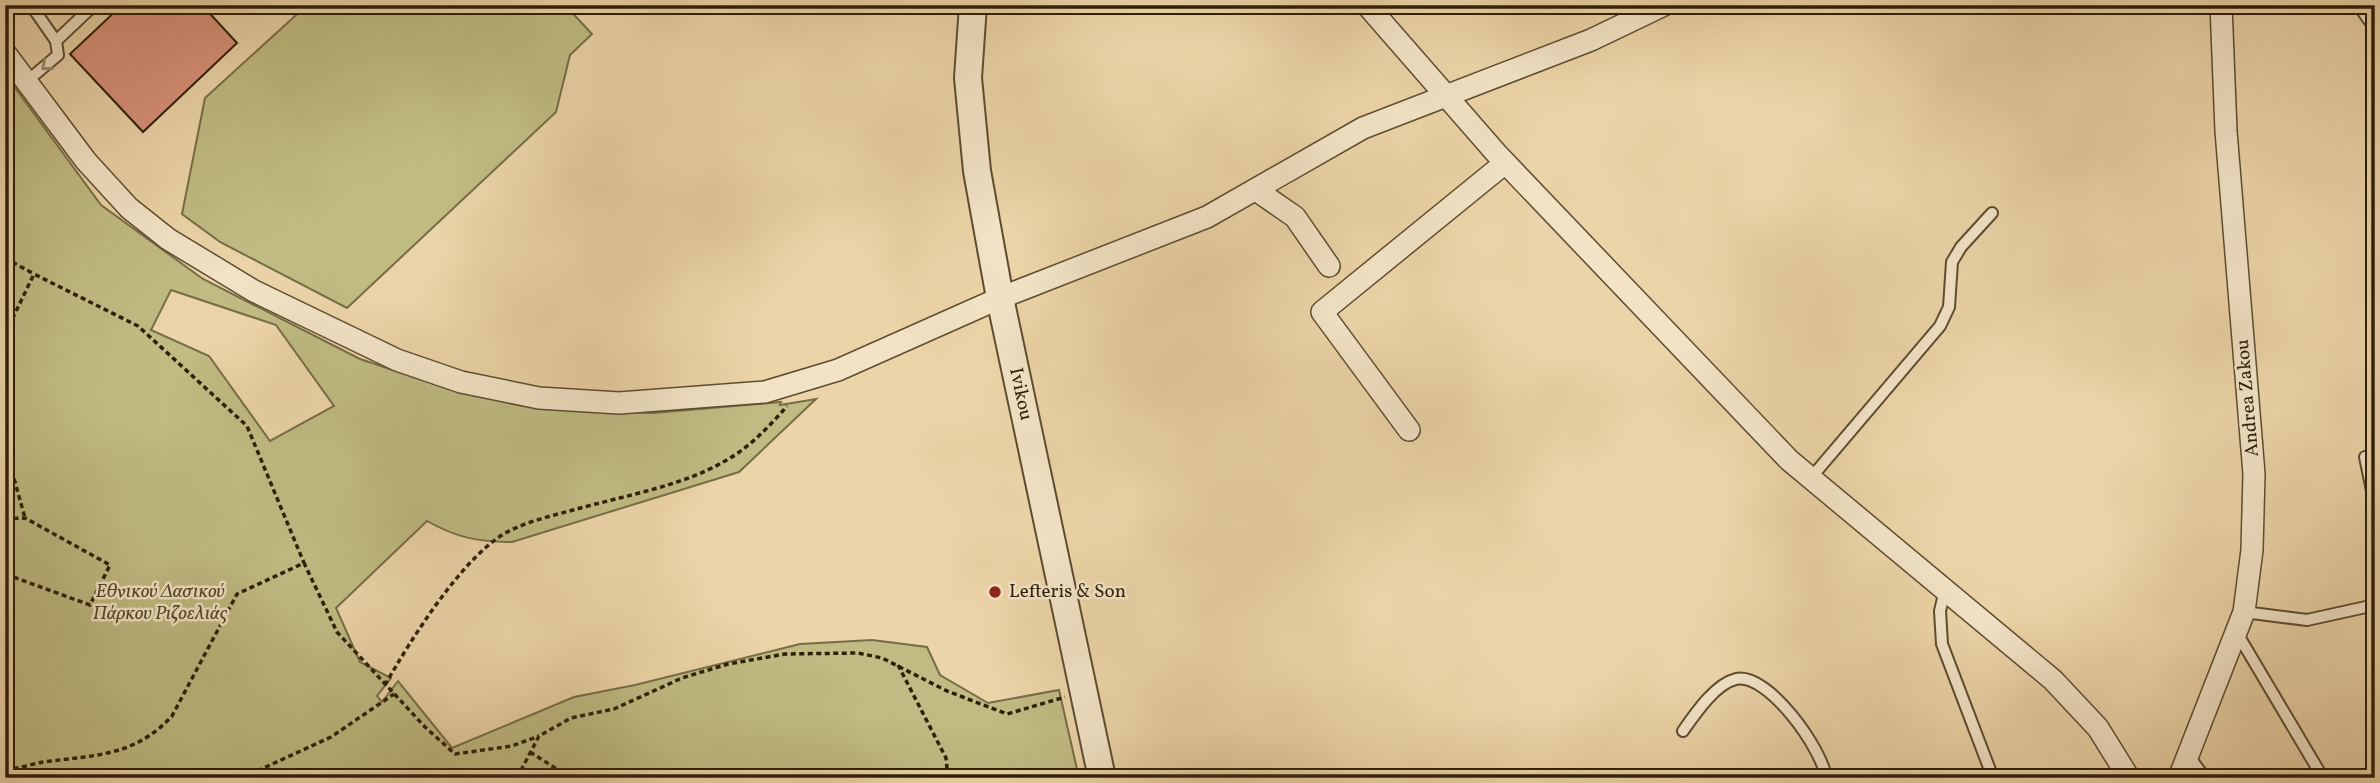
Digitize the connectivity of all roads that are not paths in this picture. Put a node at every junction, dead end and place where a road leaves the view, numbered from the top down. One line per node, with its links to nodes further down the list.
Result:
1 (31, 5): 9 (lane)
2 (94, 5): 9 (lane)
3 (973, 5): 17 (street, Ivikou)
4 (1367, 5): 12 (street)
5 (1664, 5): 12 (street)
6 (2221, 5): 24 (street, Andrea Zakou)
7 (2368, 5): 8 (street)
8 (2375, 15)
9 (56, 41): 11 (lane, one-way to 11)
10 (5, 54): 11 (street)
11 (26, 82): 17 (street)
12 (1445, 95): 13 (street); 14 (street)
13 (1505, 163): 18 (street); 20 (street)
14 (1256, 190): 16 (street); 17 (street)
15 (1992, 214): 20 (lane)
16 (1329, 266)
17 (1000, 298): 27 (street, Ivikou)
18 (1409, 430)
19 (2365, 457): 21 (lane)
20 (1810, 479): 22 (street)
21 (2375, 505)
22 (1945, 590): 29 (lane); 30 (street)
23 (2375, 605): 24 (lane)
24 (2240, 622): 26 (street, Andrea Zakou); 33 (lane)
25 (1683, 731): 28 (lane)
26 (2188, 755): 31 (street, Andrea Zakou); 32 (lane)
27 (1102, 778)
28 (1826, 778)
29 (1993, 778)
30 (2129, 778)
31 (2179, 778)
32 (2205, 778)
33 (2323, 778)

